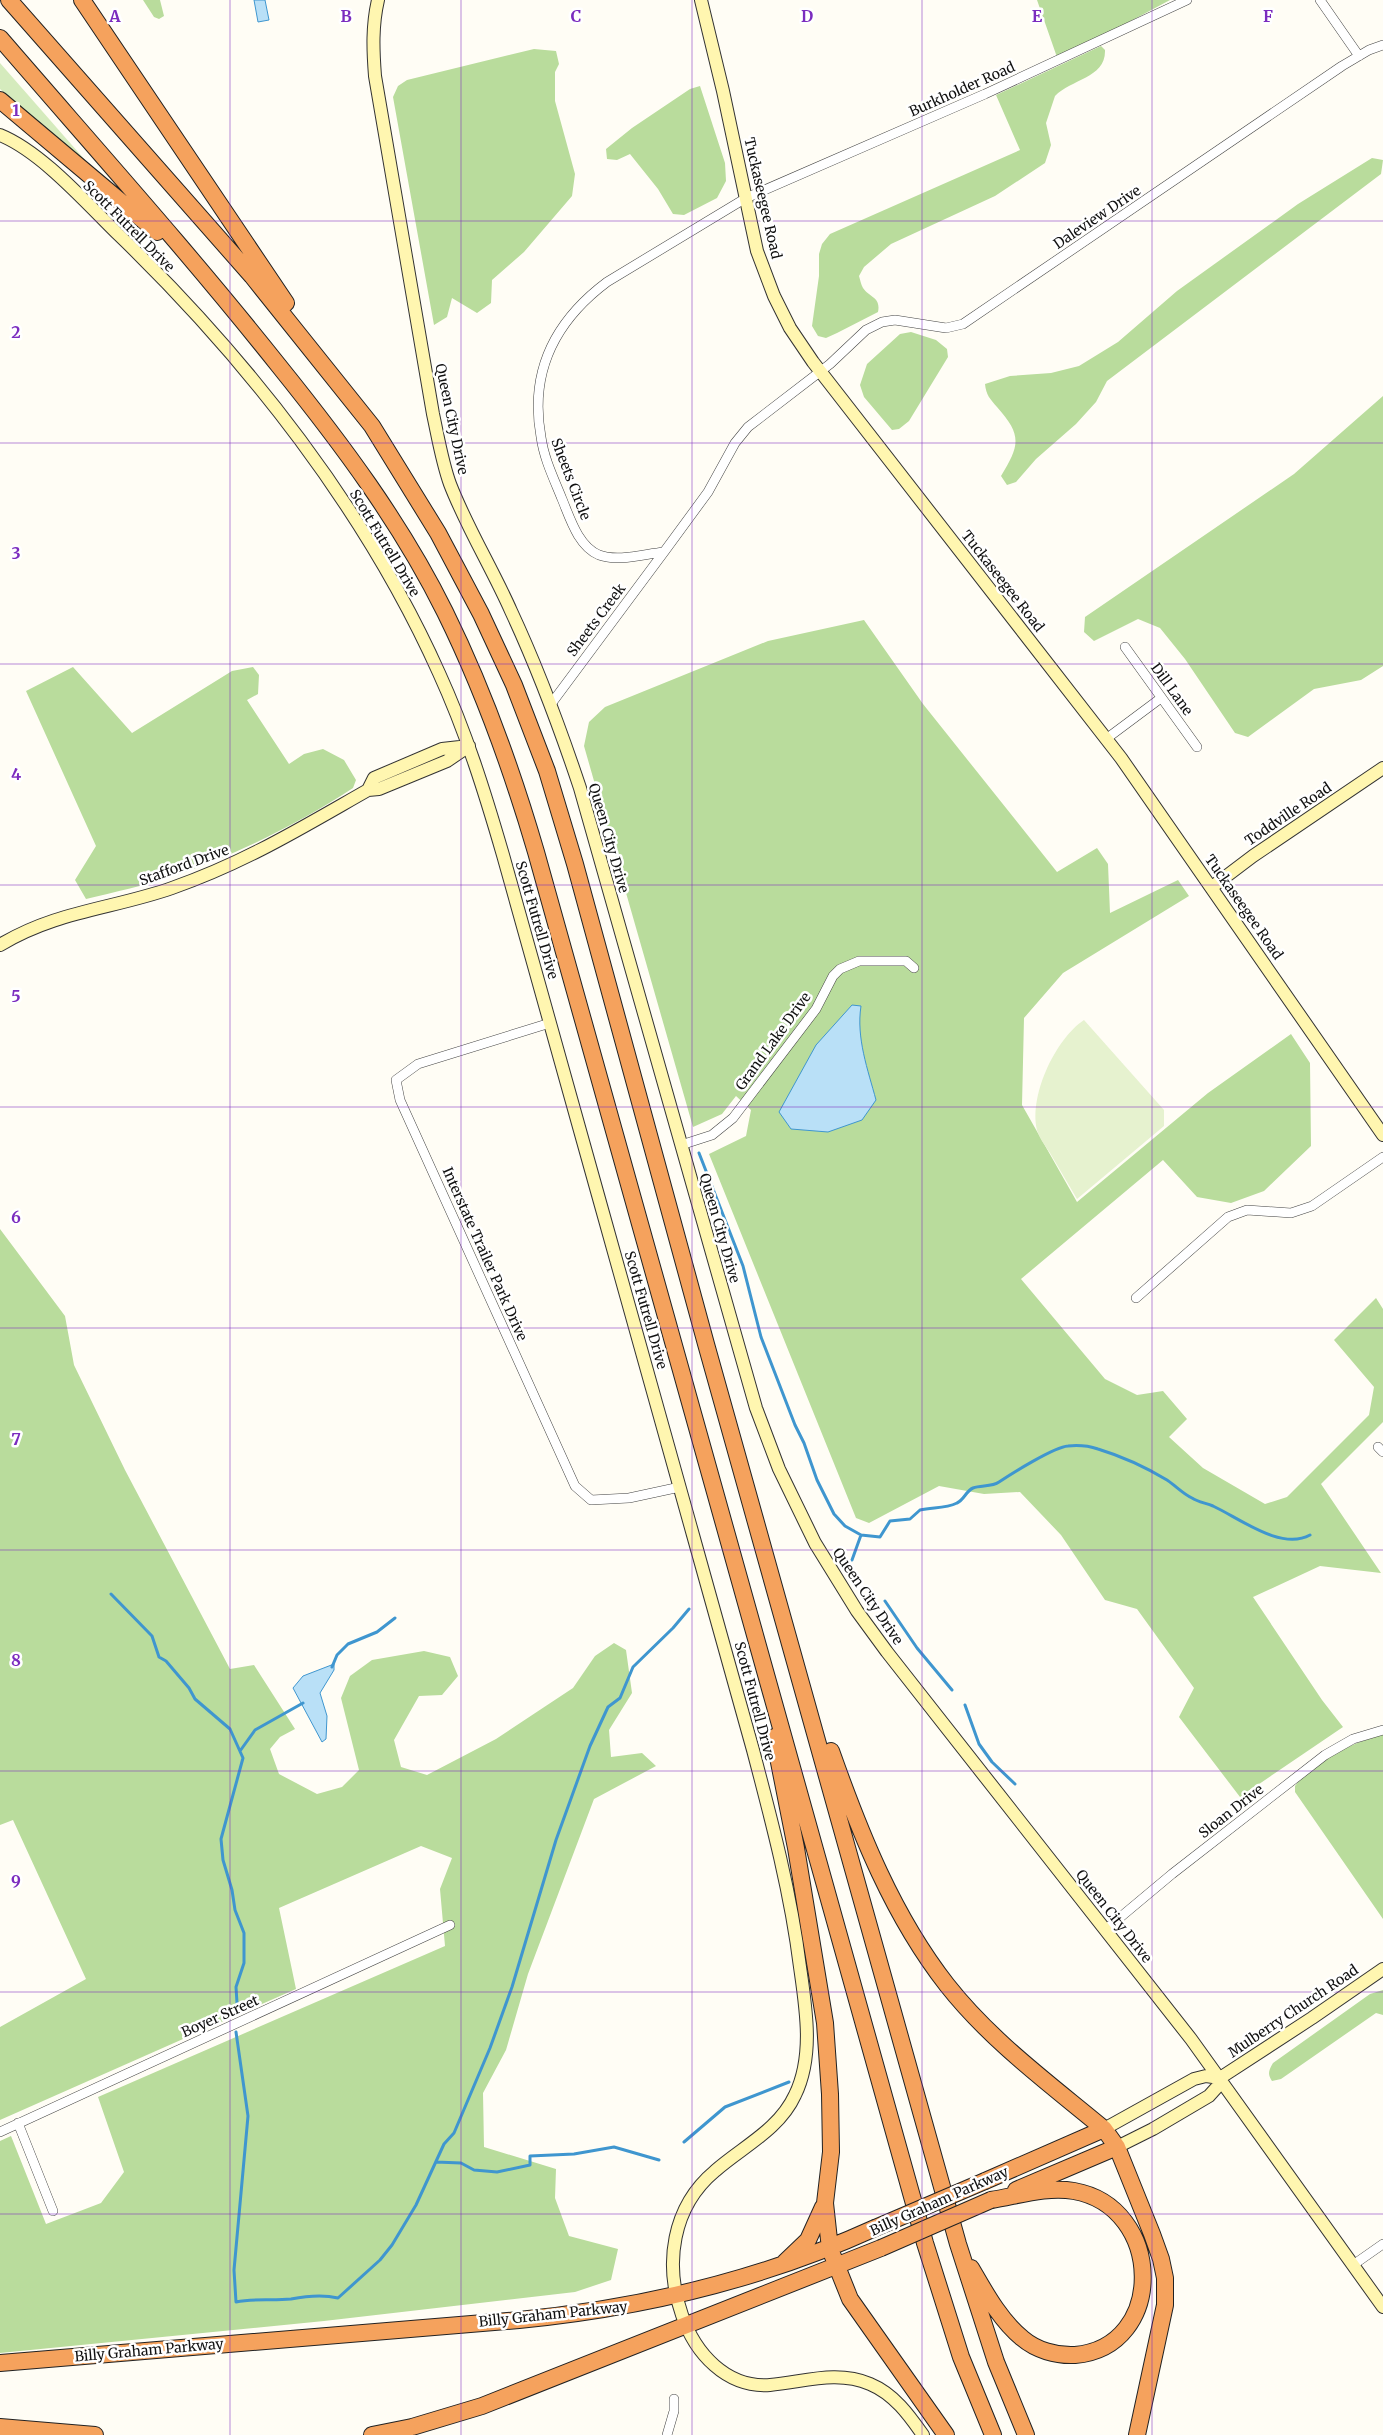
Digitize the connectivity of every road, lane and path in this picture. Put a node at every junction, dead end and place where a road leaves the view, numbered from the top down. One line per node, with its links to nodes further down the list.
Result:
1 (9, 0): 15 (highway)
2 (82, 0): 15 (highway)
3 (378, 0): 19 (street, Queen City Drive)
4 (701, 0): 12 (street, Tuckaseegee Road)
5 (1188, 0): 12 (street, Burkholder Road)
6 (1320, 0): 9 (street)
7 (0, 38): 13 (highway)
8 (1383, 45): 9 (street, Daleview Drive)
9 (1359, 56): 14 (street, Daleview Drive)
10 (0, 100): 13 (highway)
11 (0, 135): 21 (street, Scott Futrell Drive)
12 (746, 198): 14 (street, Tuckaseegee Road); 16 (street, Sheets Circle)
13 (196, 265): 34 (highway)
14 (820, 371): 16 (street); 20 (street, Tuckaseegee Road)
15 (340, 384): 33 (highway)
16 (664, 552): 19 (street, Sheets Creek)
17 (1125, 647): 18 (street, Dill Lane)
18 (1161, 698): 20 (street); 22 (street, Dill Lane)
19 (551, 704): 29 (street, Queen City Drive)
20 (1106, 739): 24 (street, Tuckaseegee Road)
21 (469, 746): 25 (street, Stafford Drive); 27 (street, Scott Futrell Drive)
22 (1197, 747)
23 (1383, 768): 24 (street, Toddville Road)
24 (1212, 887): 28 (street, Tuckaseegee Road)
25 (0, 944)
26 (914, 968): 29 (street, Grand Lake Drive)
27 (550, 1023): 32 (street, Scott Futrell Drive); 32 (street, Interstate Trailer Park Drive)
28 (1383, 1135)
29 (681, 1145): 37 (street, Queen City Drive)
30 (1383, 1157): 31 (street)
31 (1136, 1298)
32 (680, 1487): 53 (street, Scott Futrell Drive)
33 (782, 1612): 41 (highway); 47 (highway)
34 (763, 1661): 45 (highway); 66 (highway)
35 (1383, 1730): 37 (street, Sloan Drive)
36 (450, 1925): 40 (street, Boyer Street)
37 (1106, 1930): 39 (street, Queen City Drive)
38 (1383, 1969): 39 (street, Mulberry Church Road)
39 (1220, 2078): 41 (street); 43 (street, Mulberry Church Road); 50 (street, Queen City Drive)
40 (18, 2124): 42 (street, Boyer Street); 46 (street)
41 (1104, 2130): 43 (highway); 49 (highway, Billy Graham Parkway, bridge)
42 (0, 2132)
43 (1117, 2147): 44 (highway, Billy Graham Parkway); 68 (highway)
44 (991, 2200): 47 (highway); 51 (highway, Billy Graham Parkway, bridge)
45 (825, 2203): 49 (highway); 52 (highway)
46 (53, 2210)
47 (958, 2244): 67 (highway)
48 (1383, 2244): 50 (street)
49 (830, 2249): 51 (highway); 52 (highway, Billy Graham Parkway)
50 (1353, 2265): 54 (street, Queen City Drive)
51 (835, 2266): 55 (highway, Billy Graham Parkway); 65 (highway)
52 (778, 2267): 53 (highway, Billy Graham Parkway)
53 (676, 2296): 55 (street, Scott Futrell Drive); 56 (highway, Billy Graham Parkway)
54 (1383, 2307)
55 (687, 2326): 58 (highway, Billy Graham Parkway); 64 (street, Scott Futrell Drive)
56 (0, 2363)
57 (674, 2399): 63 (street)
58 (482, 2406): 61 (highway, Billy Graham Parkway); 62 (highway)
59 (0, 2426): 60 (highway)
60 (95, 2435)
61 (372, 2435)
62 (427, 2435)
63 (667, 2435)
64 (923, 2435)
65 (946, 2435)
66 (993, 2435)
67 (1026, 2435)
68 (1137, 2435)

